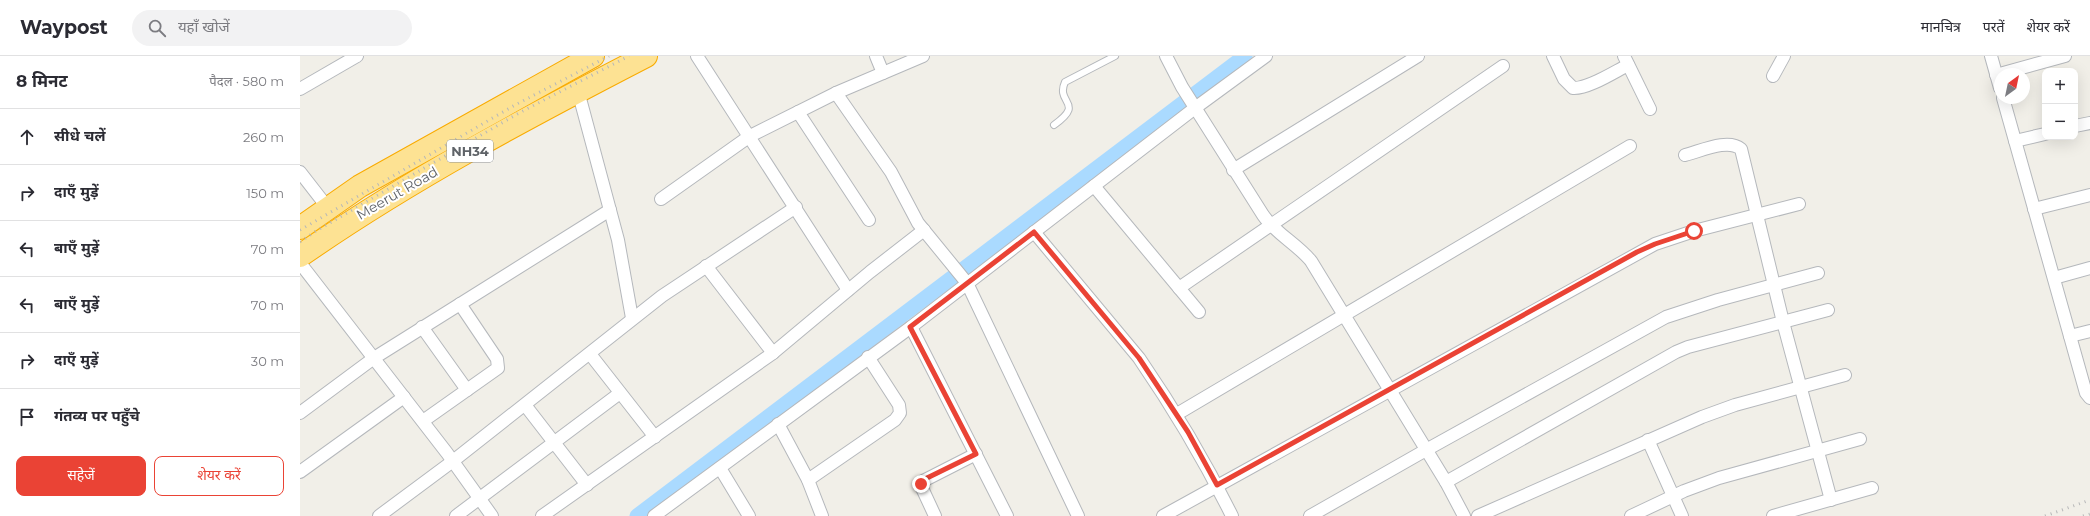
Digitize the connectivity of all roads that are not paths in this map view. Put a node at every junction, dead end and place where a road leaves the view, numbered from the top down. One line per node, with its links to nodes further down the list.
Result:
1 (357, 56): 21 (street)
2 (592, 56): 43 (highway, Meerut Road / NH34)
3 (646, 56): 22 (highway, Meerut Road / NH34)
4 (697, 56): 32 (street)
5 (876, 56): 19 (street)
6 (923, 56): 19 (street)
7 (1115, 56): 29 (lane)
8 (1166, 56): 25 (street)
9 (1266, 56): 25 (street)
10 (1418, 56): 36 (street)
11 (1552, 56): 15 (street)
12 (1784, 56): 20 (street)
13 (1991, 56): 17 (street)
14 (2065, 56): 18 (street)
15 (1626, 61): 26 (street)
16 (1503, 66): 48 (street)
17 (1994, 68)
18 (2021, 68)
19 (883, 73): 23 (street)
20 (1773, 76)
21 (300, 90)
22 (578, 92): 44 (street); 52 (highway, Meerut Road / NH34)
23 (836, 93): 27 (street); 50 (street)
24 (2005, 104): 33 (street)
25 (1193, 105): 36 (street); 38 (street)
26 (1650, 109)
27 (798, 112): 32 (street); 47 (street)
28 (2090, 123): 30 (street)
29 (1054, 125)
30 (2078, 125)
31 (2042, 135): 33 (street)
32 (750, 136): 40 (street); 42 (street)
33 (2015, 141): 45 (street)
34 (1630, 146): 65 (street)
35 (1685, 155): 46 (street)
36 (1233, 170): 48 (street)
37 (300, 172): 43 (street)
38 (1094, 186): 51 (street); 60 (street)
39 (2090, 195): 45 (street)
40 (661, 199)
41 (1799, 204): 46 (street)
42 (796, 207): 54 (street); 61 (street)
43 (328, 208): 49 (highway, Meerut Road / NH34)
44 (610, 210): 62 (street); 66 (street)
45 (2034, 210): 57 (street)
46 (1758, 214): 59 (street); 79 (street)
47 (869, 220)
48 (1270, 226): 60 (street); 65 (street)
49 (300, 228)
50 (924, 230): 58 (street); 61 (street)
51 (1034, 232): 58 (street); 85 (street)
52 (300, 256)
53 (300, 263): 74 (street)
54 (706, 266): 66 (street); 72 (street)
55 (2090, 268): 57 (street)
56 (1818, 273): 59 (street)
57 (2054, 278): 71 (street)
58 (964, 279): 69 (street); 115 (street)
59 (1775, 285): 67 (street); 92 (street)
60 (1179, 288): 64 (street)
61 (848, 290): 72 (street)
62 (460, 304): 68 (street); 78 (street)
63 (1828, 310): 67 (street)
64 (1199, 312)
65 (1345, 316): 79 (street); 85 (street)
66 (632, 318): 73 (street)
67 (1783, 322): 77 (street); 99 (street)
68 (422, 327): 74 (street); 78 (street)
69 (910, 327): 75 (street); 94 (street)
70 (2090, 331): 71 (street)
71 (2070, 336): 82 (street)
72 (773, 353): 88 (street)
73 (590, 354): 80 (street); 83 (street)
74 (374, 358): 81 (street); 84 (street)
75 (868, 358): 87 (street); 98 (street)
76 (1845, 375): 77 (street)
77 (1800, 387): 90 (street); 93 (street)
78 (467, 390): 86 (street)
79 (1389, 391): 92 (street); 101 (street)
80 (620, 393): 88 (street); 91 (street)
81 (404, 396): 86 (street); 97 (street)
82 (2090, 398)
83 (525, 405): 91 (street); 95 (street)
84 (300, 413)
85 (1177, 414): 101 (street)
86 (423, 421): 95 (street)
87 (778, 424): 96 (street); 98 (street)
88 (655, 437): 100 (street)
89 (1860, 439): 93 (street)
90 (1648, 440): 103 (street); 120 (street)
91 (555, 443): 100 (street); 104 (street)
92 (1426, 450): 99 (street); 118 (street)
93 (1818, 451): 103 (street); 105 (street)
94 (976, 454): 113 (street); 114 (street)
95 (453, 461): 104 (street); 106 (street)
96 (720, 468): 110 (street); 111 (street)
97 (300, 472)
98 (808, 480): 112 (street)
99 (1446, 482): 119 (street)
100 (587, 485): 109 (street)
101 (1217, 485): 116 (street); 117 (street)
102 (1872, 488): 105 (street)
103 (1673, 497): 121 (street); 122 (street)
104 (480, 499): 107 (street); 108 (street)
105 (1831, 500): 123 (street)
106 (379, 516)
107 (456, 516)
108 (492, 516)
109 (542, 516)
110 (654, 516)
111 (749, 516)
112 (822, 516)
113 (934, 516)
114 (1007, 516)
115 (1078, 516)
116 (1163, 516)
117 (1232, 516)
118 (1310, 516)
119 (1464, 516)
120 (1478, 516)
121 (1631, 516)
122 (1682, 516)
123 (1773, 516)

